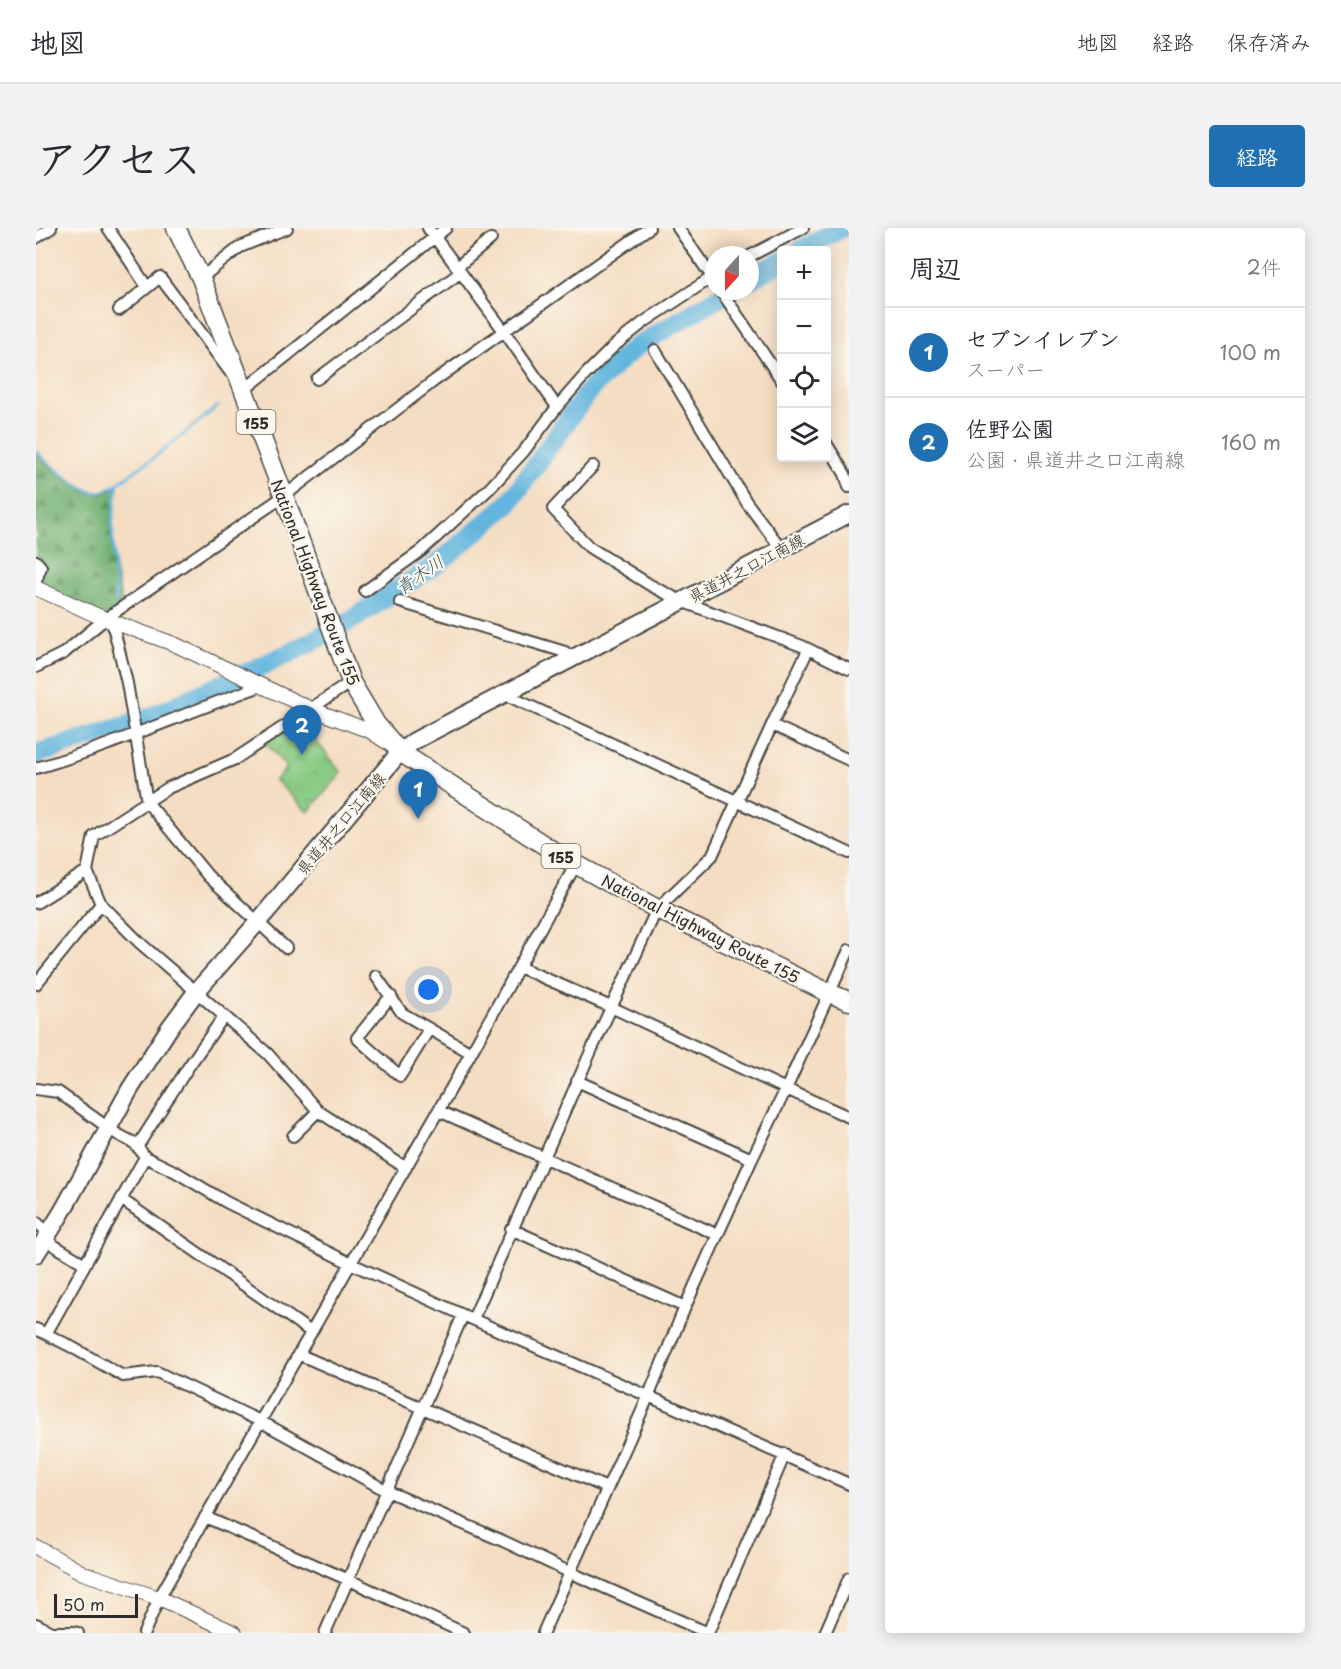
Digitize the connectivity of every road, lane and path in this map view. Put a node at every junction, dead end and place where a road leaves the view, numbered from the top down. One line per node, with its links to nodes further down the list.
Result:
1 (51, 228): 10 (street)
2 (108, 228): 17 (street)
3 (176, 228): 15 (highway, National Highway Route 155 / 155)
4 (287, 228): 15 (street)
5 (446, 228): 9 (street)
6 (649, 228): 20 (street)
7 (678, 228): 13 (street)
8 (802, 228): 12 (street)
9 (431, 232): 14 (street); 24 (street)
10 (36, 237)
11 (491, 239): 14 (street)
12 (759, 251)
13 (705, 267)
14 (459, 270): 20 (street); 23 (street)
15 (201, 278): 24 (highway, National Highway Route 155 / 155)
16 (705, 283): 25 (street)
17 (147, 287): 19 (street); 24 (street)
18 (727, 300): 22 (street)
19 (119, 310)
20 (504, 331): 25 (street); 29 (street)
21 (655, 350): 31 (street)
22 (777, 374)
23 (317, 379)
24 (244, 390): 29 (highway, National Highway Route 155 / 155)
25 (557, 407): 35 (street)
26 (831, 451): 28 (street)
27 (593, 466): 36 (street)
28 (849, 487)
29 (284, 496): 38 (street); 43 (highway, National Highway Route 155 / 155)
30 (849, 514): 31 (main road, 県道井之口江南線)
31 (782, 548): 36 (main road, 県道井之口江南線)
32 (36, 561): 33 (street)
33 (36, 581)
34 (36, 588): 38 (street)
35 (365, 591)
36 (681, 601): 39 (street); 40 (main road, 県道井之口江南線)
37 (400, 602): 40 (street)
38 (109, 620): 41 (street); 44 (street); 48 (street)
39 (808, 650): 42 (street); 47 (street)
40 (573, 658): 45 (main road, 県道井之口江南線)
41 (36, 667)
42 (849, 669)
43 (351, 682): 46 (street); 49 (highway, National Highway Route 155 / 155)
44 (258, 684): 46 (street); 48 (street)
45 (504, 694): 49 (main road, 県道井之口江南線); 53 (street)
46 (311, 709): 49 (street); 52 (street)
47 (772, 725): 50 (street); 53 (street)
48 (135, 735): 51 (street); 52 (street)
49 (400, 752): 55 (highway, National Highway Route 155 / 155); 60 (main road, 県道井之口江南線)
50 (849, 760)
51 (36, 768)
52 (147, 802): 56 (street); 60 (street)
53 (737, 802): 54 (street); 59 (street)
54 (849, 853)
55 (576, 864): 59 (highway, National Highway Route 155 / 155); 63 (street)
56 (87, 871): 57 (street); 58 (street)
57 (36, 903)
58 (101, 904): 65 (street); 66 (street)
59 (657, 909): 67 (highway, National Highway Route 155 / 155); 70 (street)
60 (257, 923): 61 (street); 66 (main road, 県道井之口江南線)
61 (286, 948)
62 (849, 950): 67 (street)
63 (519, 967): 70 (street); 73 (street)
64 (376, 976): 68 (street)
65 (36, 984)
66 (196, 992): 71 (street); 80 (main road, 県道井之口江南線)
67 (829, 993): 69 (highway, National Highway Route 155 / 155); 76 (street)
68 (391, 996): 72 (street); 72 (street)
69 (849, 1001)
70 (611, 1007): 74 (street); 76 (street)
71 (224, 1016): 77 (street); 82 (street)
72 (429, 1029): 73 (street)
73 (471, 1053): 78 (street)
74 (577, 1081): 84 (street); 85 (street)
75 (36, 1089): 80 (street)
76 (786, 1089): 79 (street); 85 (street)
77 (318, 1111): 81 (street); 86 (street)
78 (439, 1111): 84 (street); 86 (street)
79 (849, 1117)
80 (109, 1127): 82 (street); 91 (main road, 県道井之口江南線)
81 (293, 1136)
82 (137, 1146): 83 (street)
83 (145, 1157): 87 (street); 93 (street)
84 (543, 1158): 89 (street); 90 (street)
85 (752, 1159): 90 (street)
86 (406, 1167): 93 (street)
87 (121, 1199): 94 (street); 98 (street)
88 (36, 1222): 91 (street)
89 (511, 1229): 95 (street); 96 (street)
90 (718, 1236): 95 (street)
91 (47, 1237): 92 (main road, 県道井之口江南線); 94 (street)
92 (36, 1254)
93 (350, 1263): 96 (street); 98 (street)
94 (85, 1264): 97 (street)
95 (685, 1307): 100 (street)
96 (468, 1317): 100 (street); 101 (street)
97 (41, 1331): 102 (street)
98 (311, 1332): 99 (street)
99 (298, 1354): 101 (street); 102 (street)
100 (649, 1395): 103 (street); 105 (street)
101 (423, 1408): 105 (street); 106 (street)
102 (260, 1421): 106 (street); 107 (street)
103 (784, 1454): 104 (street); 121 (street)
104 (849, 1484)
105 (607, 1488): 109 (street)
106 (387, 1491): 109 (street); 111 (street)
107 (205, 1517): 111 (street); 112 (street)
108 (36, 1548): 112 (street)
109 (569, 1572): 120 (street); 121 (street)
110 (849, 1578): 122 (street)
111 (349, 1580): 118 (street); 119 (street)
112 (159, 1598): 116 (street); 117 (street)
113 (36, 1624): 114 (street)
114 (51, 1633): 115 (street)
115 (78, 1633)
116 (144, 1633)
117 (234, 1633)
118 (325, 1633)
119 (464, 1633)
120 (543, 1633)
121 (708, 1633)
122 (825, 1633)

